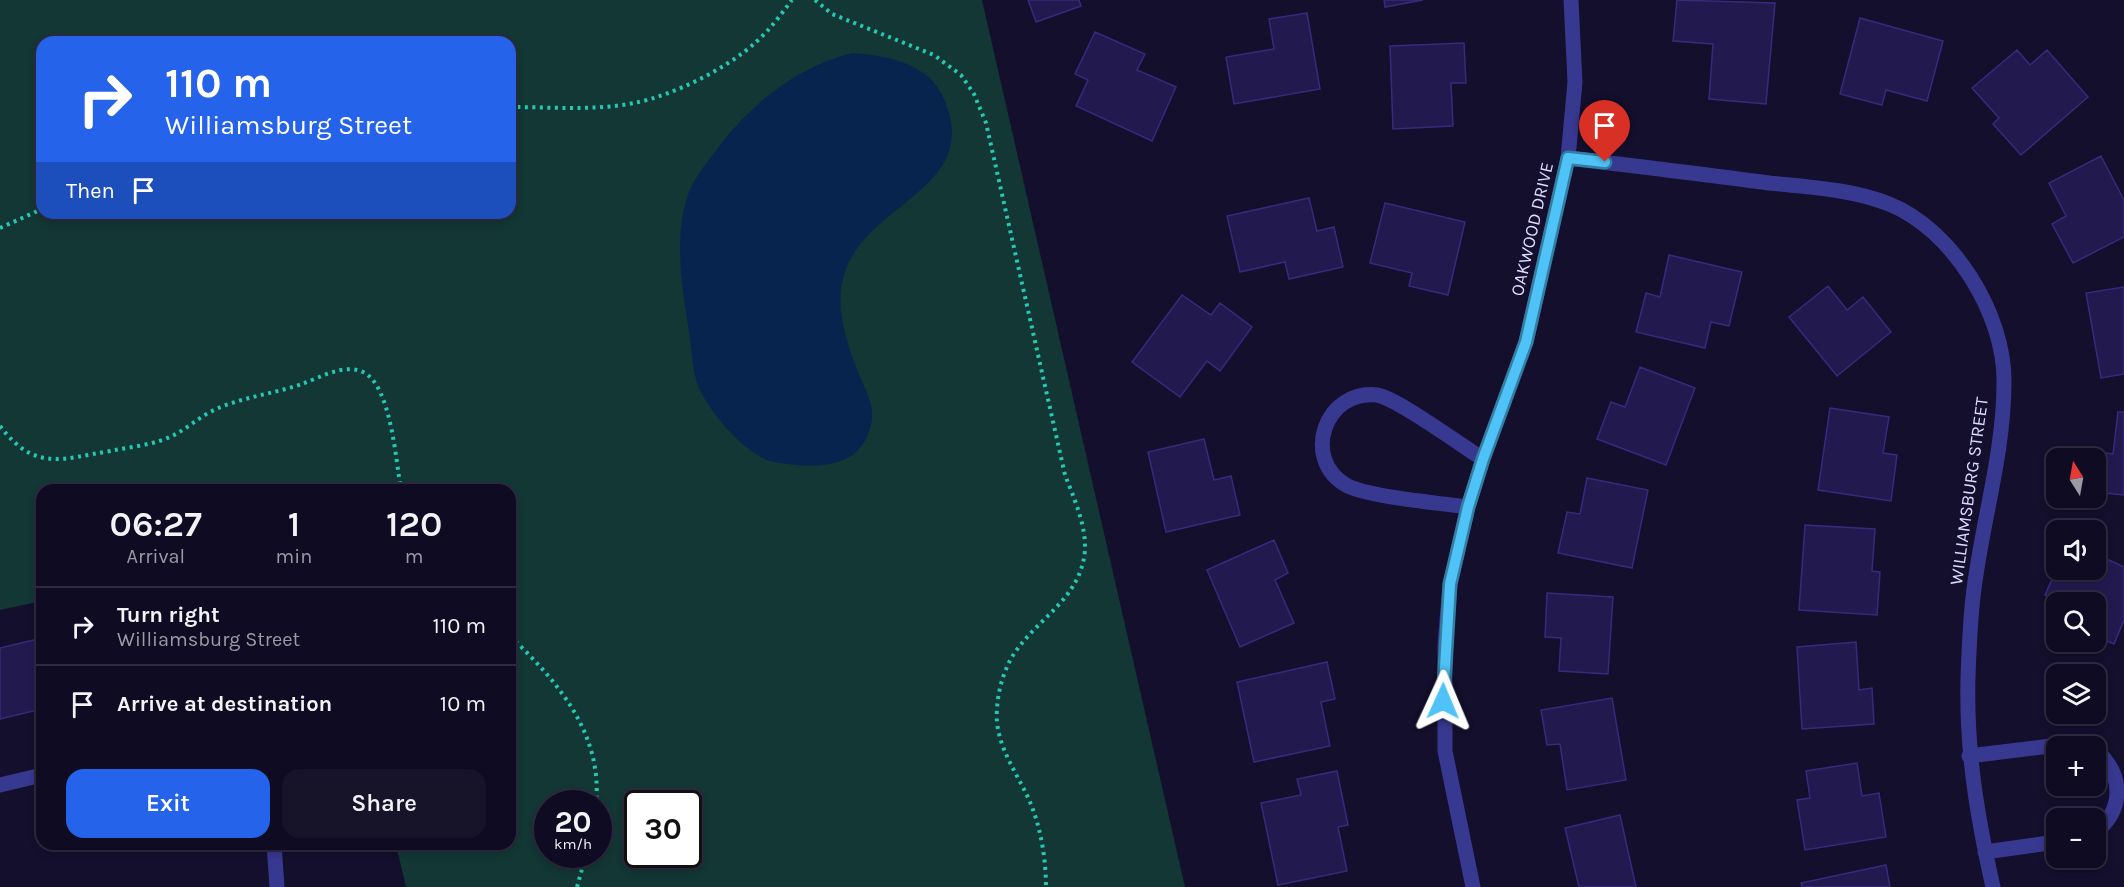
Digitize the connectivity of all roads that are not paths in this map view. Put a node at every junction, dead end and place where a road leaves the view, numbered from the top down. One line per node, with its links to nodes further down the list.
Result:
1 (1571, 0): 2 (street, OAKWOOD DRIVE)
2 (1568, 158): 3 (street, OAKWOOD DRIVE); 6 (street, WILLIAMSBURG STREET)
3 (1483, 459): 4 (street, OAKWOOD DRIVE); 4 (street)
4 (1468, 507): 15 (street, OAKWOOD DRIVE)
5 (2046, 747): 6 (street)
6 (1969, 756): 13 (street, WILLIAMSBURG STREET)
7 (2106, 758): 10 (street)
8 (36, 776): 9 (street)
9 (0, 785)
10 (2106, 825)
11 (2046, 843): 13 (street)
12 (274, 850): 14 (street)
13 (1985, 852): 16 (street, WILLIAMSBURG STREET)
14 (277, 887)
15 (1473, 887)
16 (1993, 887)

